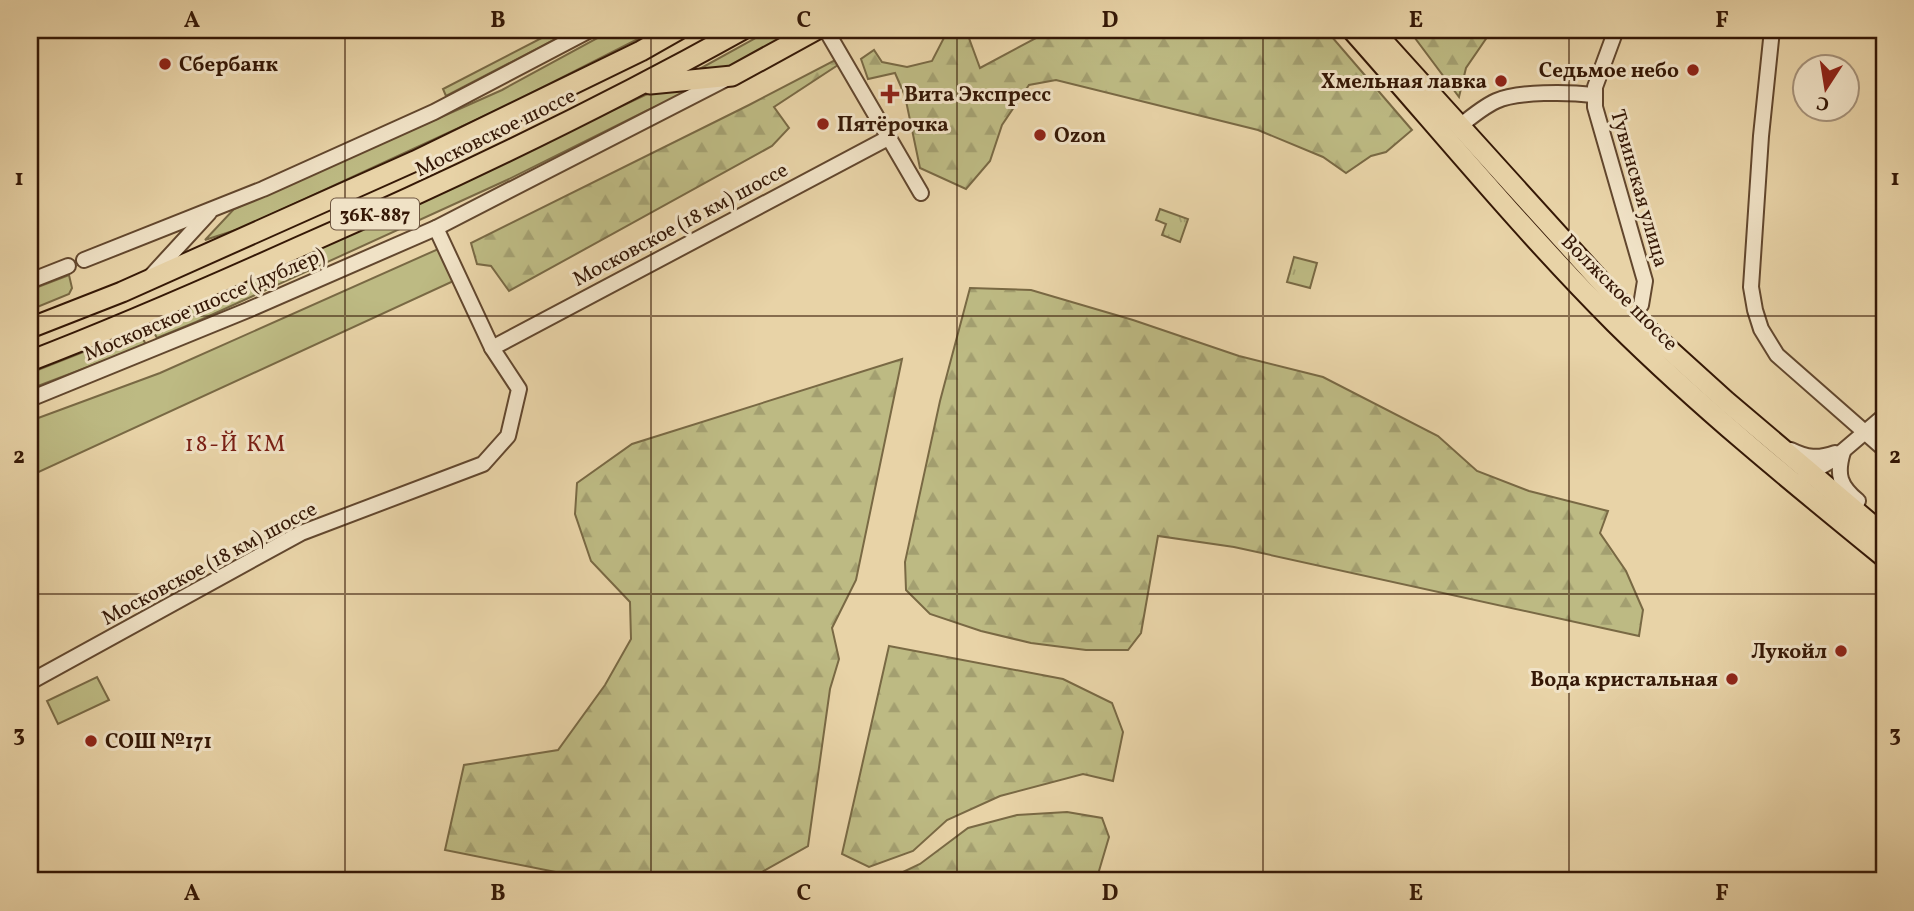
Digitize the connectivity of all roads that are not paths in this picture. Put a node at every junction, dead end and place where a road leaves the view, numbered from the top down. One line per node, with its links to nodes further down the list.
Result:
1 (590, 30): 18 (street)
2 (655, 30): 11 (main road)
3 (678, 30): 11 (main road, Московское шоссе / 36К-887)
4 (742, 30): 13 (main road, Московское шоссе / 36К-887)
5 (816, 30): 12 (main road)
6 (825, 30): 16 (street)
7 (1352, 30): 33 (main road, Волжское шоссе)
8 (1373, 30): 15 (main road, Волжское шоссе)
9 (1616, 30): 14 (street, Тувинская улица)
10 (1772, 30): 32 (street)
11 (641, 51): 23 (main road, Московское шоссе / 36К-887)
12 (732, 76): 13 (main road); 19 (street, Московское шоссе (дублер))
13 (643, 85): 27 (main road, Московское шоссе / 36К-887)
14 (1593, 95): 15 (street); 25 (street, Тувинская улица)
15 (1460, 126): 25 (main road, Волжское шоссе)
16 (888, 138): 17 (street); 28 (street, Московское (18 км) шоссе)
17 (921, 193)
18 (213, 209): 20 (street); 23 (street)
19 (436, 228): 28 (street, Московское (18 км) шоссе); 30 (street, Московское шоссе (дублер))
20 (84, 260)
21 (68, 266): 22 (street)
22 (30, 281)
23 (147, 282): 24 (main road, Московское шоссе / 36К-887)
24 (93, 303): 26 (main road, Московское шоссе / 36К-887); 27 (main road)
25 (1631, 315): 34 (main road, Волжское шоссе)
26 (30, 328)
27 (103, 333): 29 (main road, Московское шоссе / 36К-887)
28 (492, 348): 42 (street, Московское (18 км) шоссе)
29 (30, 361)
30 (30, 399)
31 (1884, 416): 32 (street)
32 (1865, 433): 35 (street); 36 (street)
33 (1742, 439): 37 (street); 38 (main road, Волжское шоссе)
34 (1774, 443): 36 (street); 37 (main road, Волжское шоссе)
35 (1884, 449)
36 (1843, 451): 37 (street); 39 (street)
37 (1811, 474): 38 (main road, Волжское шоссе)
38 (1829, 500): 40 (main road, Волжское шоссе); 41 (main road, Волжское шоссе)
39 (1884, 524)
40 (1884, 535)
41 (1884, 557)
42 (30, 682)

